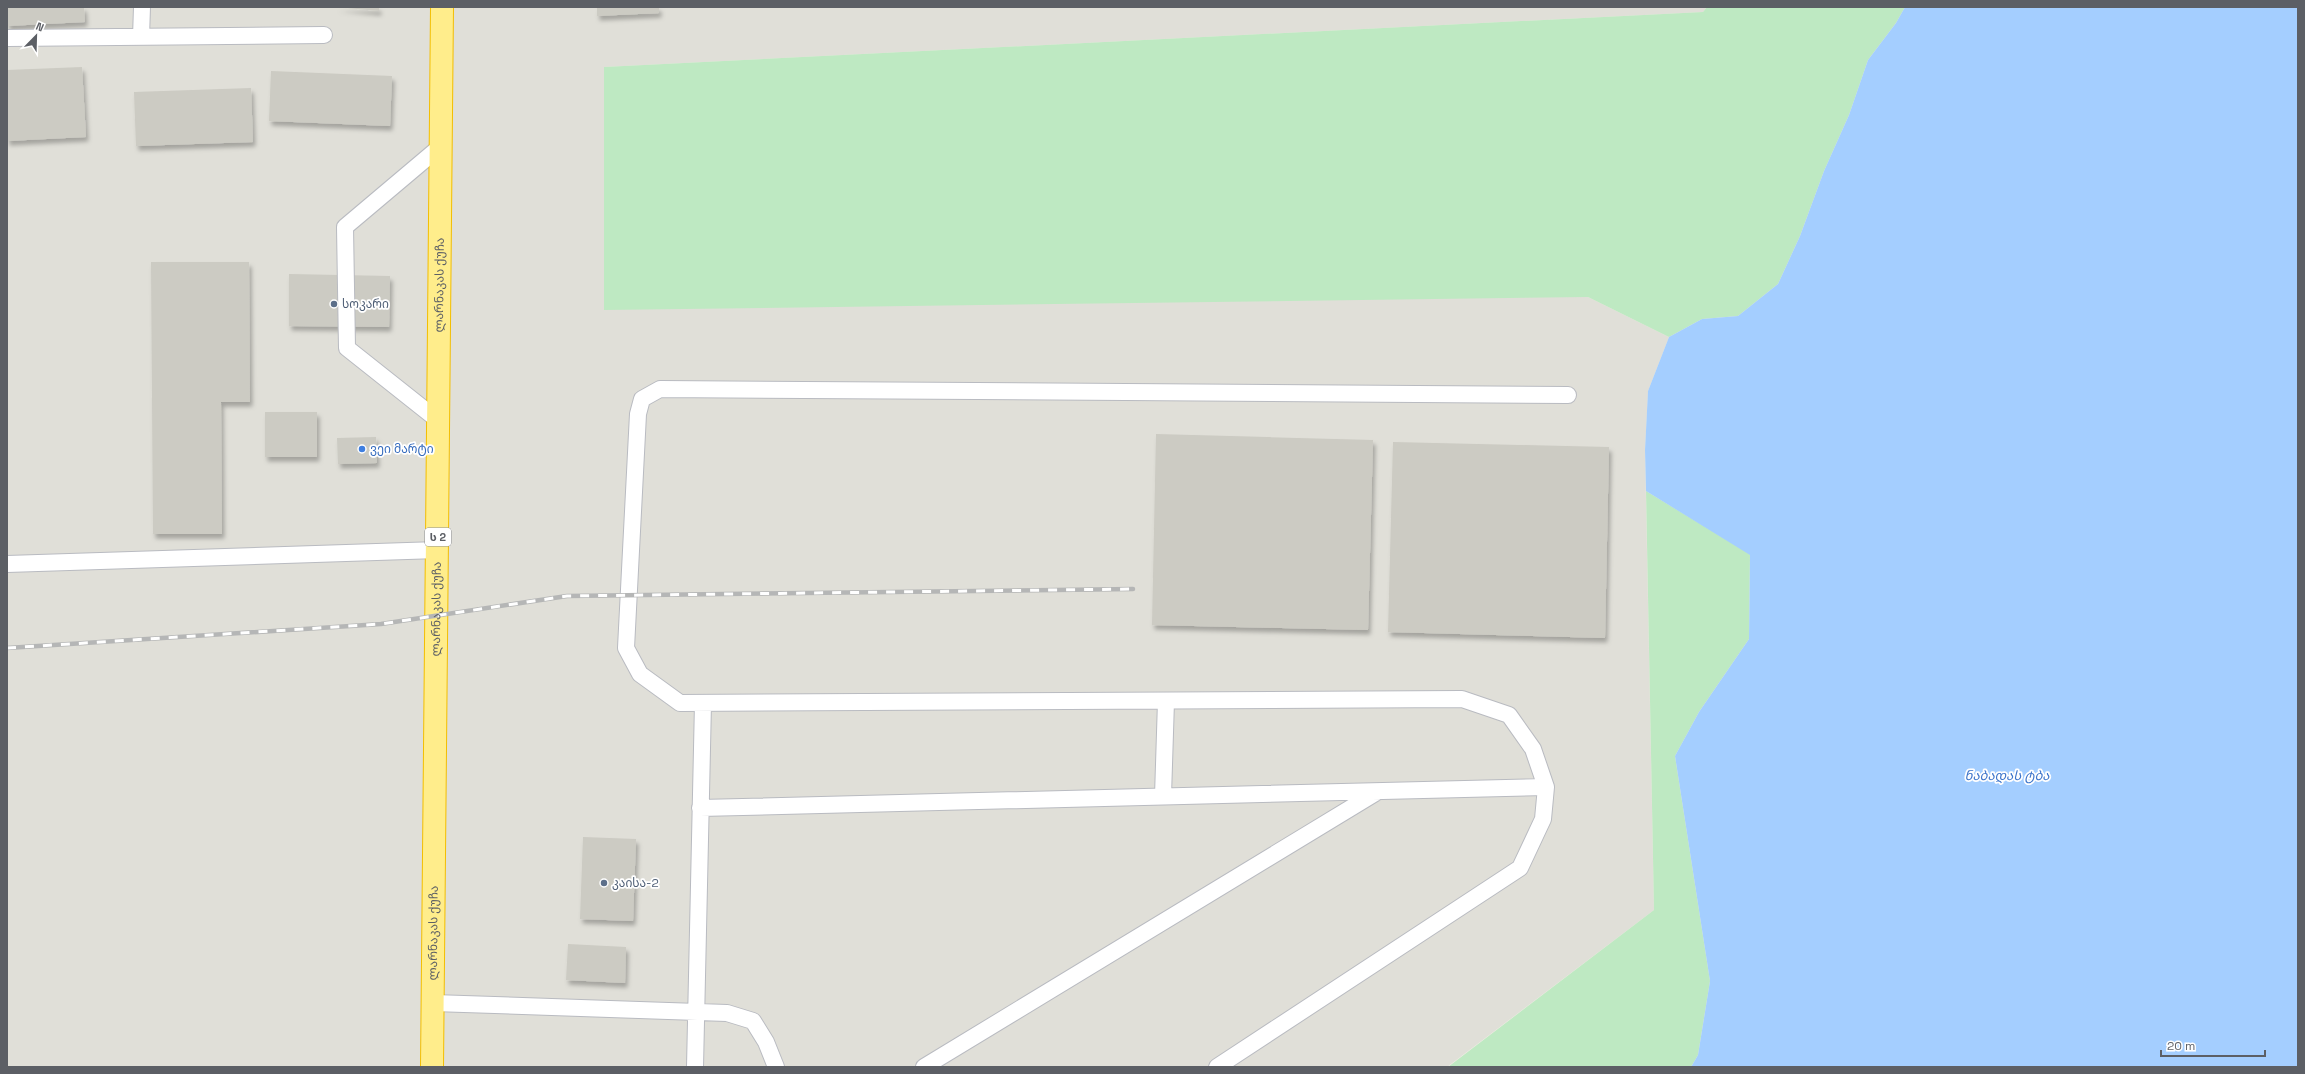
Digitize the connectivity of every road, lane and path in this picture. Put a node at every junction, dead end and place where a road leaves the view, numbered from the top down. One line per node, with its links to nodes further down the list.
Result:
1 (142, 7): 4 (lane)
2 (442, 7): 6 (highway, ლარნაკას ქუჩა / ს 2)
3 (324, 35): 4 (lane)
4 (141, 37): 5 (lane)
5 (7, 38)
6 (441, 146): 8 (highway, ლარნაკას ქუჩა / ს 2); 8 (lane)
7 (1568, 395): 12 (lane)
8 (438, 421): 9 (highway, ლარნაკას ქუჩა / ს 2)
9 (438, 550): 10 (lane); 17 (highway, ლარნაკას ქუჩა / ს 2)
10 (7, 564)
11 (1166, 701): 12 (lane); 13 (lane); 15 (lane)
12 (702, 703): 16 (lane)
13 (1546, 787): 14 (lane); 23 (lane)
14 (1378, 791): 15 (lane); 22 (lane)
15 (1163, 796): 16 (lane)
16 (700, 808): 18 (lane)
17 (433, 1003): 18 (lane); 19 (highway, ლარნაკას ქუჩა / ს 2)
18 (695, 1011): 20 (lane); 21 (lane)
19 (432, 1067)
20 (695, 1067)
21 (776, 1067)
22 (924, 1067)
23 (1218, 1067)

